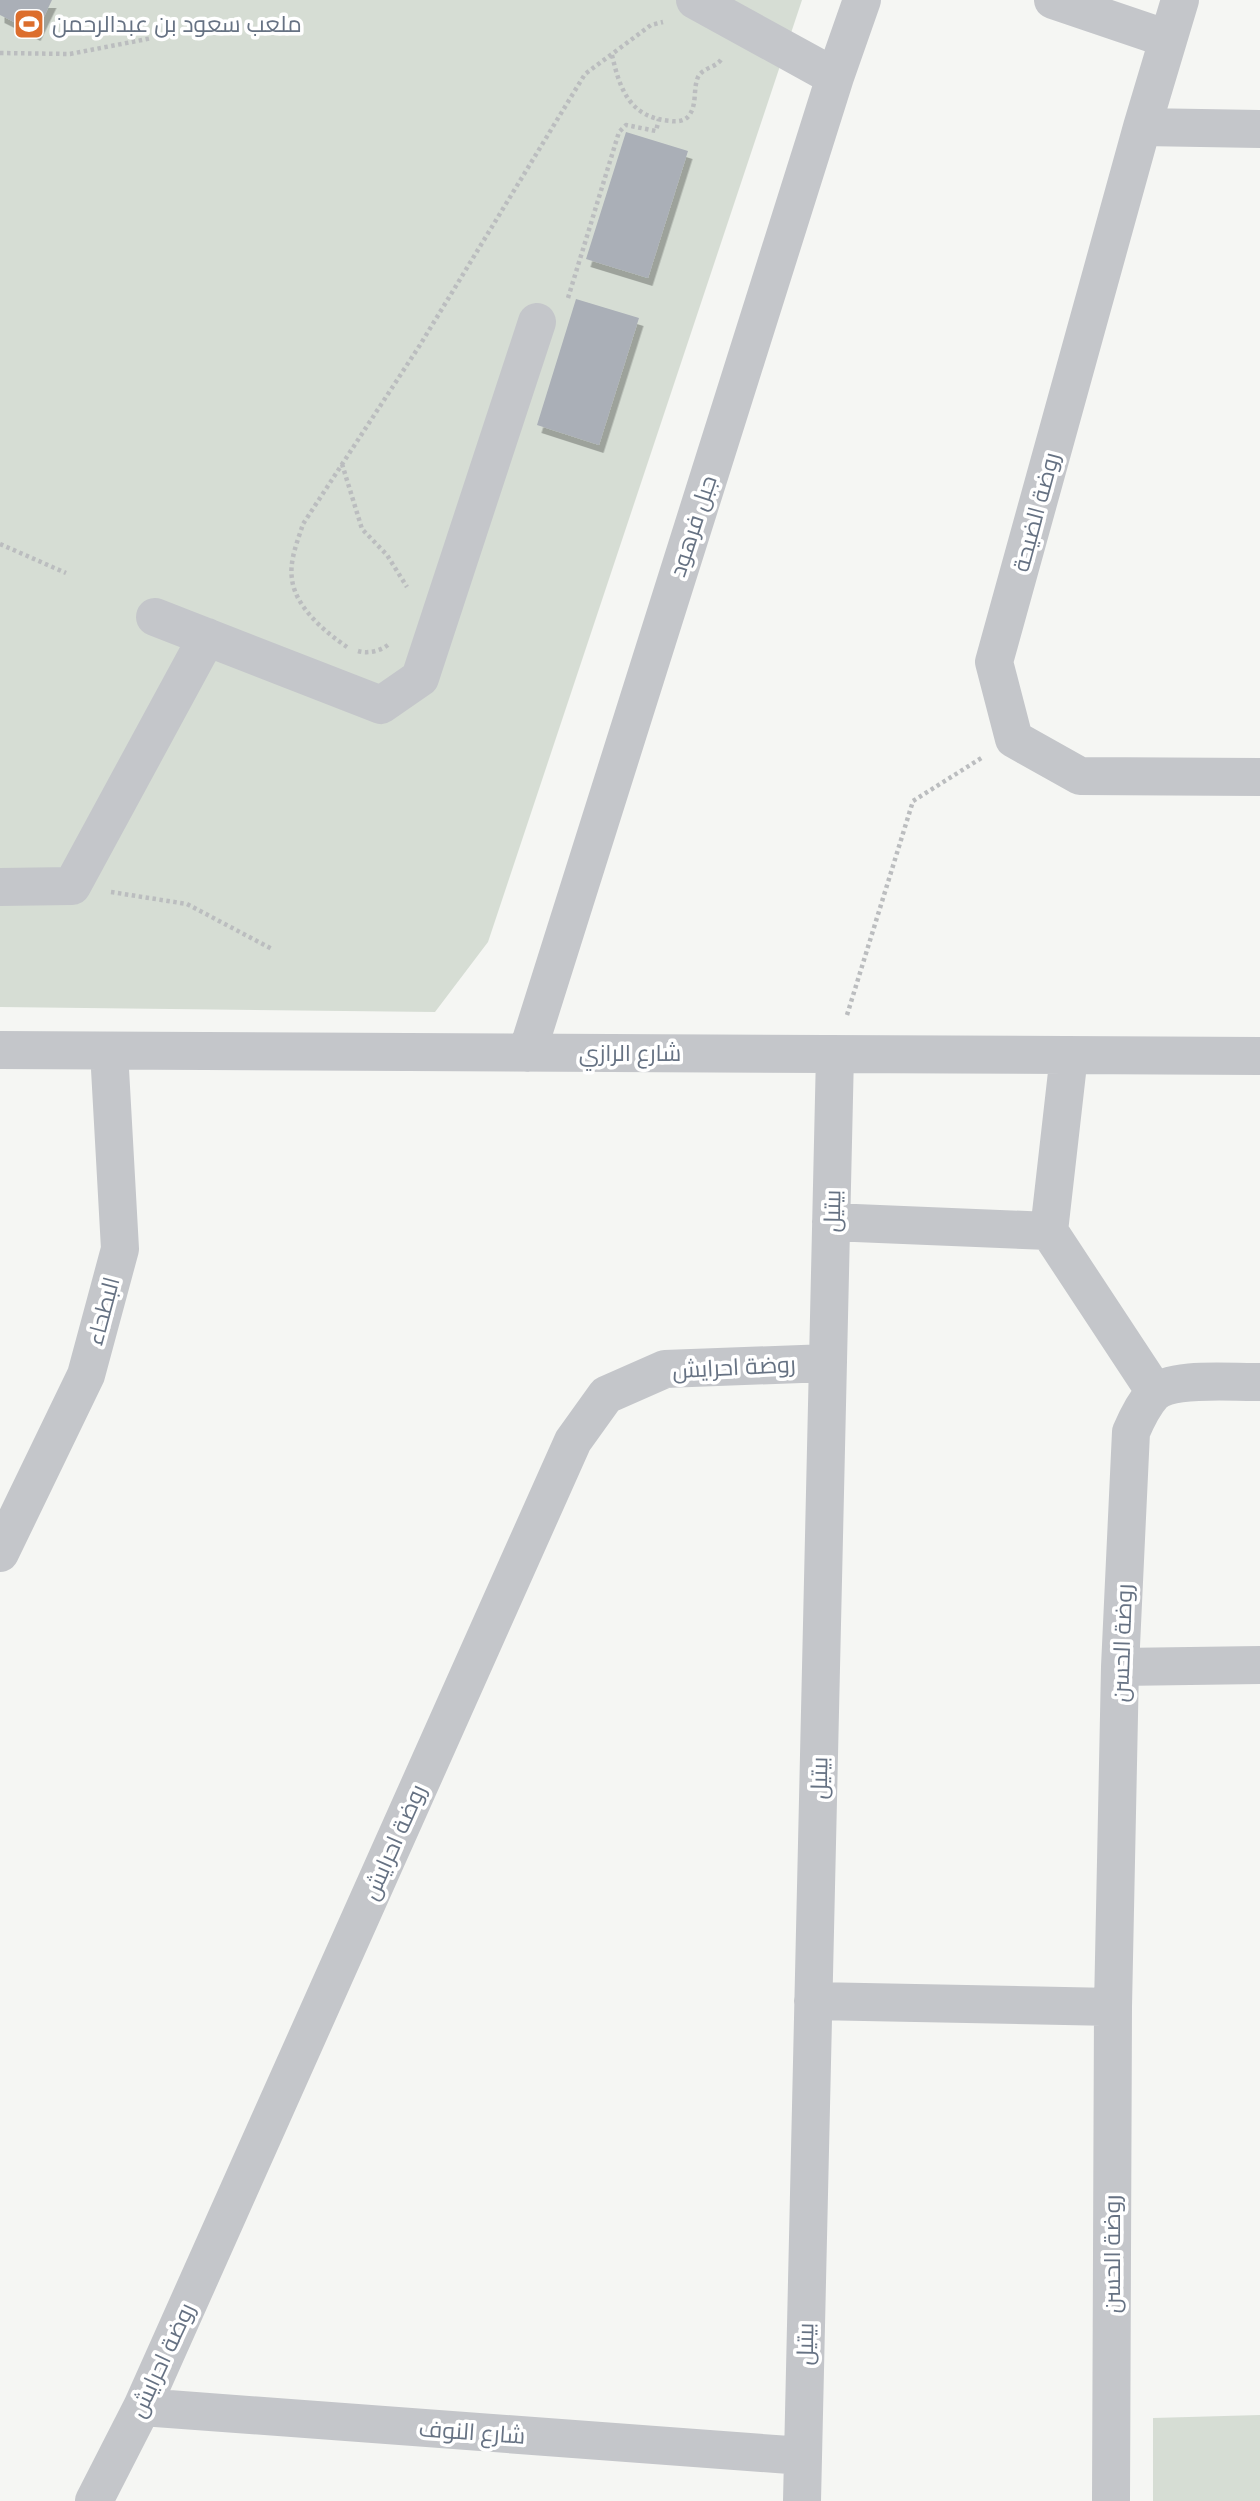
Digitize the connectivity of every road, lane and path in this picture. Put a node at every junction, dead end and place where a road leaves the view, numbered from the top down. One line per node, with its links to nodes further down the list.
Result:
1 (862, 0): 10 (street, جبل فرهود)
2 (1053, 0): 6 (street)
3 (1180, 0): 6 (street, روضة الضيحة)
4 (683, 10): 9 (path); 10 (street)
5 (152, 38): 8 (path)
6 (1168, 39): 12 (street, روضة الضيحة)
7 (724, 51): 11 (path)
8 (0, 53)
9 (612, 55): 11 (path); 15 (path)
10 (835, 77): 29 (street, جبل فرهود)
11 (659, 119): 14 (path)
12 (1142, 127): 13 (street); 22 (street, روضة الضيحة)
13 (1260, 129)
14 (537, 322): 20 (street)
15 (342, 464): 18 (path); 21 (path)
16 (0, 544): 17 (path)
17 (66, 573)
18 (407, 591)
19 (155, 617): 20 (street)
20 (207, 638): 24 (street)
21 (391, 642)
22 (1014, 739): 23 (street); 30 (path)
23 (1260, 777)
24 (72, 886): 25 (street); 26 (path)
25 (0, 887)
26 (272, 948)
27 (0, 1050): 28 (street, شارع الرازي)
28 (109, 1051): 29 (street, شارع الرازي); 38 (street, البطحاء)
29 (527, 1053): 30 (street, شارع الرازي)
30 (835, 1054): 31 (street, شارع الرازي); 33 (street, بيتيل)
31 (1069, 1055): 32 (street, شارع الرازي); 34 (street)
32 (1260, 1056)
33 (831, 1222): 34 (street); 35 (street, بيتيل)
34 (1049, 1231): 37 (street)
35 (828, 1363): 41 (street, بيتيل); 43 (street, روضة احرايش)
36 (1260, 1382): 37 (street)
37 (1155, 1392): 40 (street, روضة الحسن)
38 (0, 1553)
39 (1260, 1665): 40 (street)
40 (1120, 1667): 42 (street, روضة الحسن)
41 (813, 2001): 42 (street); 44 (street, بيتيل)
42 (1113, 2007): 47 (street, روضة الحسن)
43 (142, 2407): 44 (street, شارع النوف); 45 (street, روضة احرايش)
44 (803, 2456): 46 (street, بيتيل)
45 (94, 2501)
46 (802, 2501)
47 (1111, 2501)

